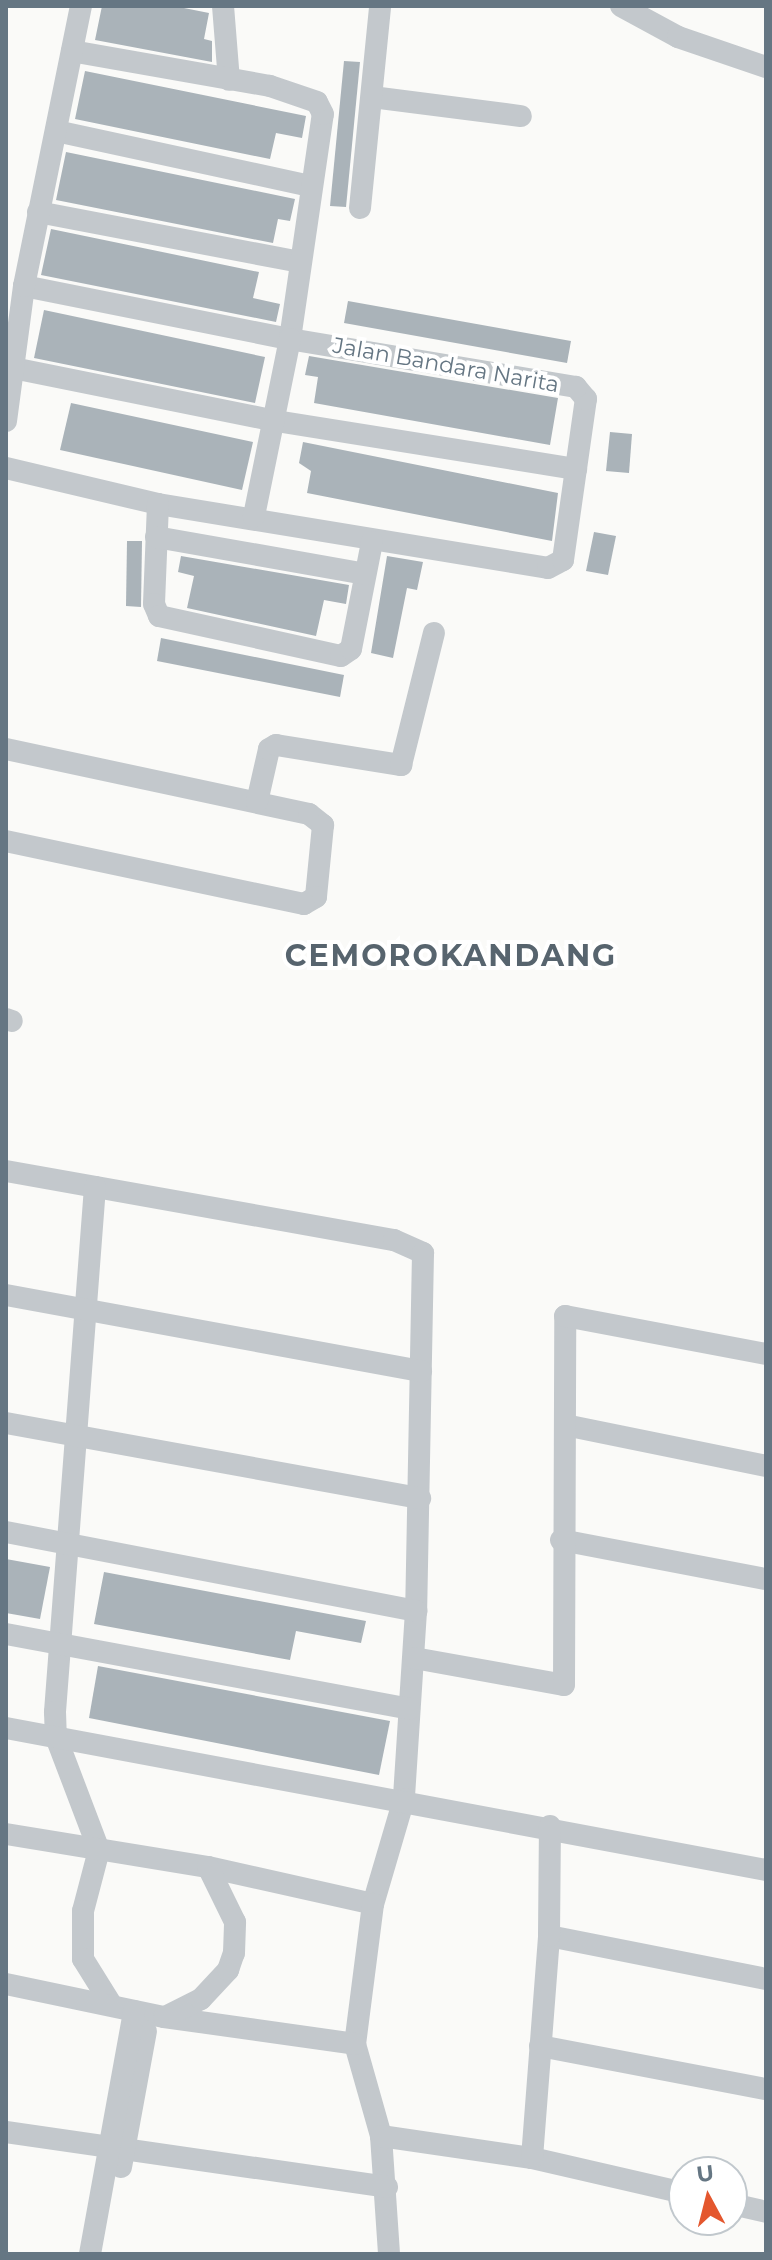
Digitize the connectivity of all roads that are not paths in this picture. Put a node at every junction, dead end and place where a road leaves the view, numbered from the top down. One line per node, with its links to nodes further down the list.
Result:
1 (81, 6): 5 (street)
2 (223, 6): 7 (street)
3 (380, 6): 8 (street)
4 (621, 6): 6 (street)
5 (72, 51): 7 (street); 10 (street)
6 (766, 67)
7 (229, 80): 11 (street)
8 (372, 97): 9 (street); 12 (street)
9 (521, 116)
10 (56, 131): 11 (street); 13 (street)
11 (310, 186): 14 (street)
12 (360, 208)
13 (38, 212): 14 (street); 15 (street)
14 (300, 262): 16 (street)
15 (24, 286): 16 (street); 17 (street)
16 (290, 339): 19 (street); 21 (street, Jalan Bandara Narita)
17 (13, 368): 18 (street); 19 (street)
18 (6, 421)
19 (276, 421): 21 (street); 23 (street)
20 (6, 468): 22 (street, Jalan Bandara Narita)
21 (576, 469): 25 (street, Jalan Bandara Narita)
22 (158, 504): 23 (street, Jalan Bandara Narita); 24 (street)
23 (254, 516): 25 (street, Jalan Bandara Narita)
24 (156, 537): 26 (street); 26 (street)
25 (372, 542): 26 (street)
26 (365, 574)
27 (434, 633): 29 (street)
28 (6, 749): 29 (street)
29 (257, 802): 30 (street)
30 (6, 841)
31 (6, 1171): 32 (street)
32 (95, 1187): 34 (street); 36 (street)
33 (6, 1295): 34 (street)
34 (86, 1308): 36 (street); 39 (street)
35 (766, 1354): 38 (street)
36 (421, 1371): 41 (street)
37 (6, 1423): 39 (street)
38 (565, 1425): 40 (street); 43 (street)
39 (74, 1436): 41 (street); 44 (street)
40 (766, 1466)
41 (420, 1498): 46 (street)
42 (6, 1532): 44 (street)
43 (561, 1540): 45 (street); 49 (street)
44 (69, 1543): 46 (street); 48 (street)
45 (766, 1579)
46 (416, 1611): 49 (street)
47 (6, 1634): 48 (street)
48 (61, 1644): 50 (street); 52 (street)
49 (414, 1658): 50 (street)
50 (409, 1709): 53 (street)
51 (6, 1728): 52 (street)
52 (56, 1737): 53 (street); 56 (street)
53 (404, 1799): 54 (street); 59 (street)
54 (550, 1826): 58 (street); 60 (street)
55 (6, 1834): 56 (street)
56 (99, 1850): 57 (street); 63 (street)
57 (208, 1867): 59 (street); 64 (street)
58 (766, 1870)
59 (373, 1904): 65 (street)
60 (549, 1936): 61 (street); 66 (street)
61 (766, 1979)
62 (6, 1984): 63 (street)
63 (111, 2004): 64 (street)
64 (149, 2014): 65 (street); 70 (street)
65 (355, 2044): 69 (street)
66 (540, 2046): 67 (street); 71 (street)
67 (766, 2089)
68 (6, 2132): 70 (street)
69 (381, 2136): 71 (street); 72 (street)
70 (116, 2152): 72 (street); 74 (street); 75 (street)
71 (532, 2158): 73 (street)
72 (387, 2187): 76 (street)
73 (668, 2189)
74 (90, 2254)
75 (104, 2254)
76 (389, 2254)

